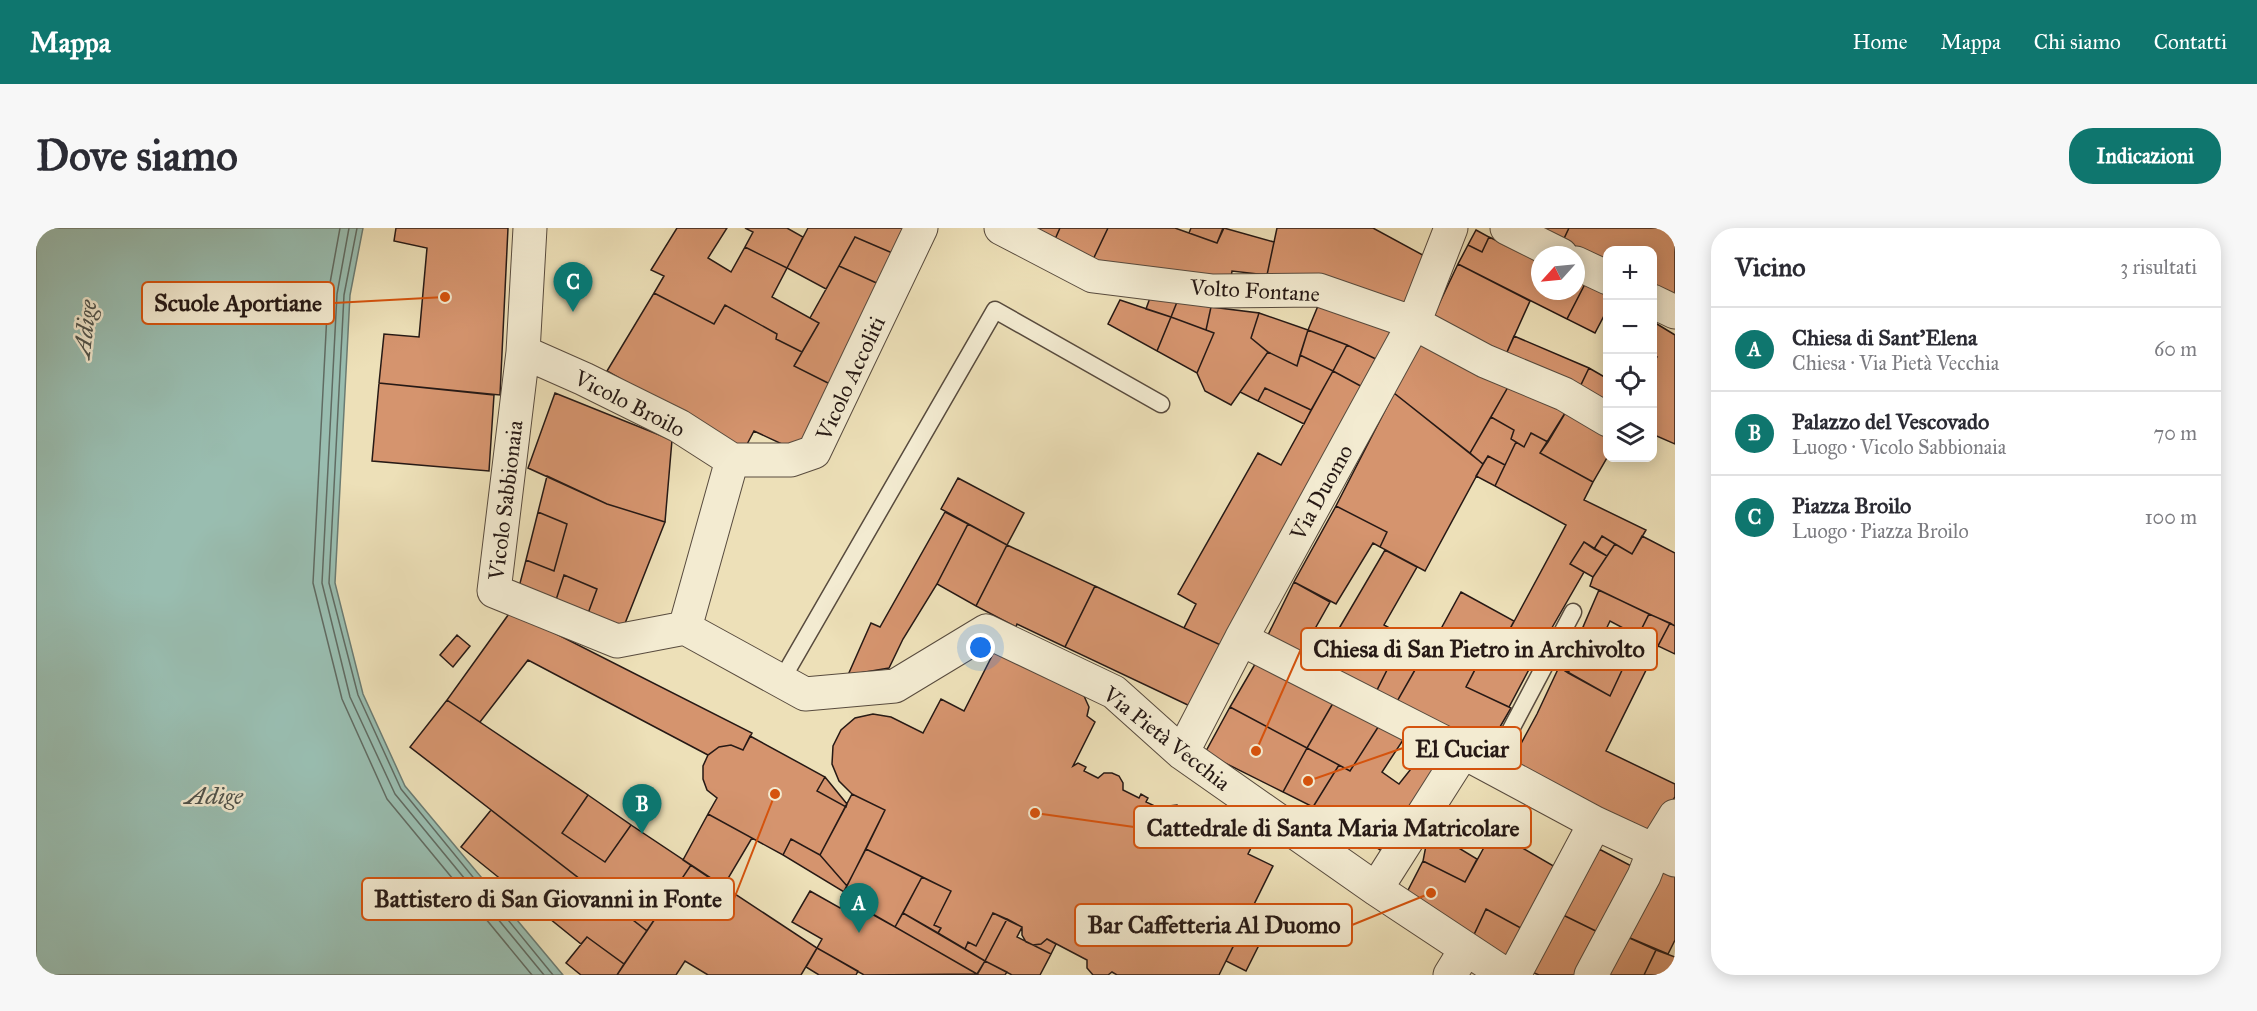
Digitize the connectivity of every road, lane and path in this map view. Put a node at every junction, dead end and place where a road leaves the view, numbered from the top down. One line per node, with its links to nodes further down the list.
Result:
1 (530, 228): 12 (street)
2 (921, 228): 15 (street, Vicolo Accoliti)
3 (1001, 228): 11 (street, Volto Fontane)
4 (1451, 228): 11 (street, Via Duomo)
5 (1507, 228): 6 (street)
6 (1543, 246)
7 (1585, 267): 8 (street)
8 (1603, 276)
9 (1657, 303): 10 (street)
10 (1675, 312)
11 (1414, 323): 14 (street, Volto Fontane); 18 (street, Via Duomo)
12 (523, 352): 15 (street, Vicolo Broilo); 17 (street, Vicolo Sabbionaia)
13 (1161, 404): 19 (lane)
14 (1603, 417)
15 (732, 460): 17 (street)
16 (1574, 612): 21 (lane)
17 (685, 628): 19 (street, Via Pietà Vecchia)
18 (1241, 639): 20 (street, Via Duomo); 21 (street)
19 (781, 681): 20 (street, Via Pietà Vecchia)
20 (1182, 753): 25 (street, Via Pietà Vecchia)
21 (1477, 760): 23 (street); 25 (street)
22 (1675, 816): 24 (street)
23 (1595, 824): 24 (street); 28 (street)
24 (1665, 855): 29 (street)
25 (1376, 889): 26 (street, Via Pietà Vecchia)
26 (1458, 962): 27 (street, Via Pietà Vecchia)
27 (1506, 975)
28 (1514, 975)
29 (1590, 975)

